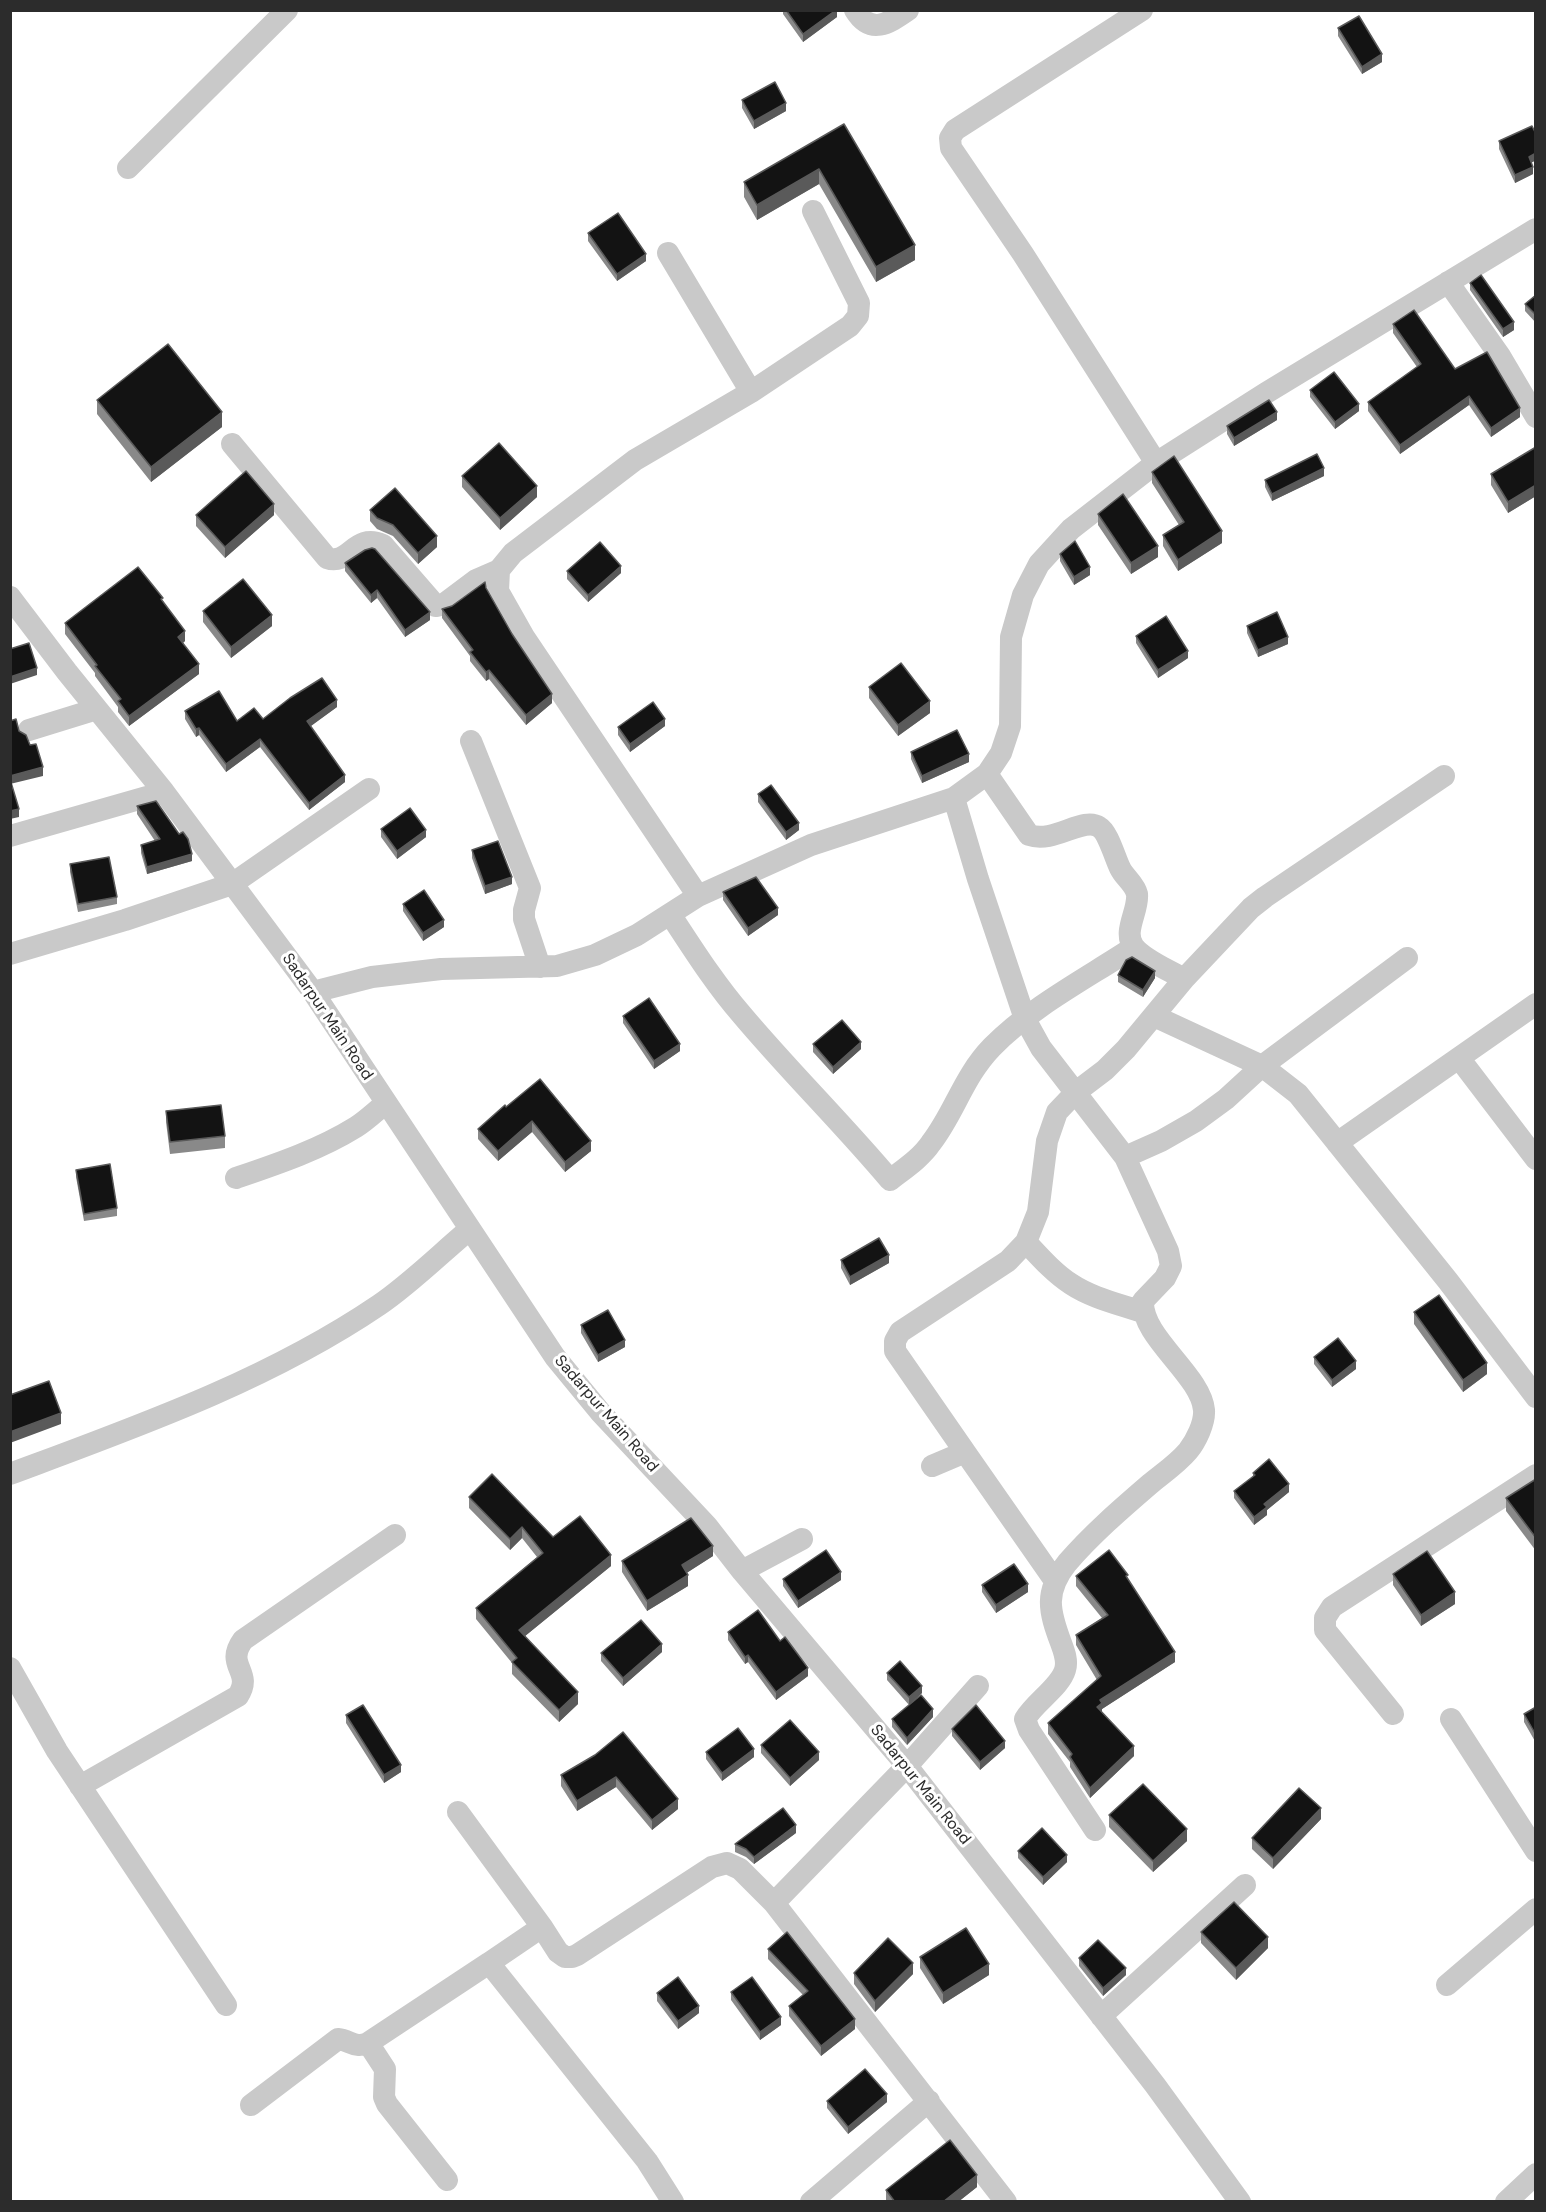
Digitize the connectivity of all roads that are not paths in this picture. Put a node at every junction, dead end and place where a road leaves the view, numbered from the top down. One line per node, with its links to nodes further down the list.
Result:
1 (287, 10): 5 (street)
2 (855, 10): 3 (street)
3 (908, 10)
4 (1142, 10): 13 (street)
5 (128, 168)
6 (813, 211): 10 (street)
7 (1536, 229): 9 (street)
8 (668, 254): 10 (street)
9 (1448, 282): 11 (street); 13 (street)
10 (751, 392): 14 (street)
11 (1536, 417)
12 (232, 444): 14 (street)
13 (1156, 463): 19 (street)
14 (499, 570): 26 (street)
15 (10, 597): 16 (street, Sadarpur Main Road)
16 (97, 709): 17 (street); 22 (street, Sadarpur Main Road)
17 (29, 730)
18 (471, 741): 31 (street)
19 (987, 774): 23 (street); 28 (street)
20 (1444, 776): 32 (street)
21 (369, 789): 25 (street)
22 (164, 792): 24 (street); 25 (street, Sadarpur Main Road)
23 (954, 798): 26 (street); 36 (street)
24 (10, 836)
25 (232, 884): 29 (street); 33 (street, Sadarpur Main Road)
26 (698, 896): 27 (street)
27 (670, 914): 31 (street); 36 (street)
28 (1134, 947): 32 (street); 36 (street)
29 (10, 954)
30 (1407, 958): 38 (street)
31 (540, 967): 33 (street)
32 (1184, 979): 35 (street)
33 (313, 992): 40 (street, Sadarpur Main Road)
34 (1536, 1004): 37 (street)
35 (1154, 1016): 38 (street); 39 (street)
36 (1025, 1019): 39 (street)
37 (1459, 1058): 41 (street); 43 (street)
38 (1262, 1066): 41 (street); 42 (street)
39 (1076, 1092): 42 (street); 46 (street)
40 (386, 1103): 44 (street); 45 (street, Sadarpur Main Road)
41 (1337, 1143): 48 (street)
42 (1125, 1157): 47 (street)
43 (1536, 1159)
44 (236, 1178)
45 (470, 1229): 51 (street); 55 (street, Sadarpur Main Road)
46 (1026, 1242): 47 (street); 49 (street)
47 (1142, 1312): 56 (street)
48 (1536, 1397)
49 (964, 1452): 50 (street); 56 (street)
50 (932, 1466)
51 (10, 1474)
52 (1536, 1475): 59 (street)
53 (395, 1535): 62 (street)
54 (802, 1539): 55 (street)
55 (742, 1571): 61 (street, Sadarpur Main Road)
56 (1055, 1581): 64 (street)
57 (10, 1668): 62 (street)
58 (978, 1686): 61 (street)
59 (1393, 1714)
60 (1451, 1719): 65 (street)
61 (907, 1766): 67 (street); 73 (street, Sadarpur Main Road)
62 (80, 1786): 72 (street)
63 (458, 1812): 69 (street)
64 (1095, 1830)
65 (1536, 1851)
66 (1245, 1885): 73 (street)
67 (774, 1903): 69 (street); 75 (street)
68 (1536, 1909): 71 (street)
69 (542, 1927): 70 (street)
70 (489, 1963): 74 (street); 79 (street)
71 (1447, 1985)
72 (226, 2005)
73 (1101, 2016): 82 (street, Sadarpur Main Road)
74 (368, 2043): 76 (street); 78 (street)
75 (929, 2101): 80 (street); 81 (street)
76 (251, 2105)
77 (1536, 2174): 83 (street)
78 (447, 2180)
79 (673, 2202)
80 (811, 2202)
81 (1006, 2202)
82 (1240, 2202)
83 (1506, 2202)

